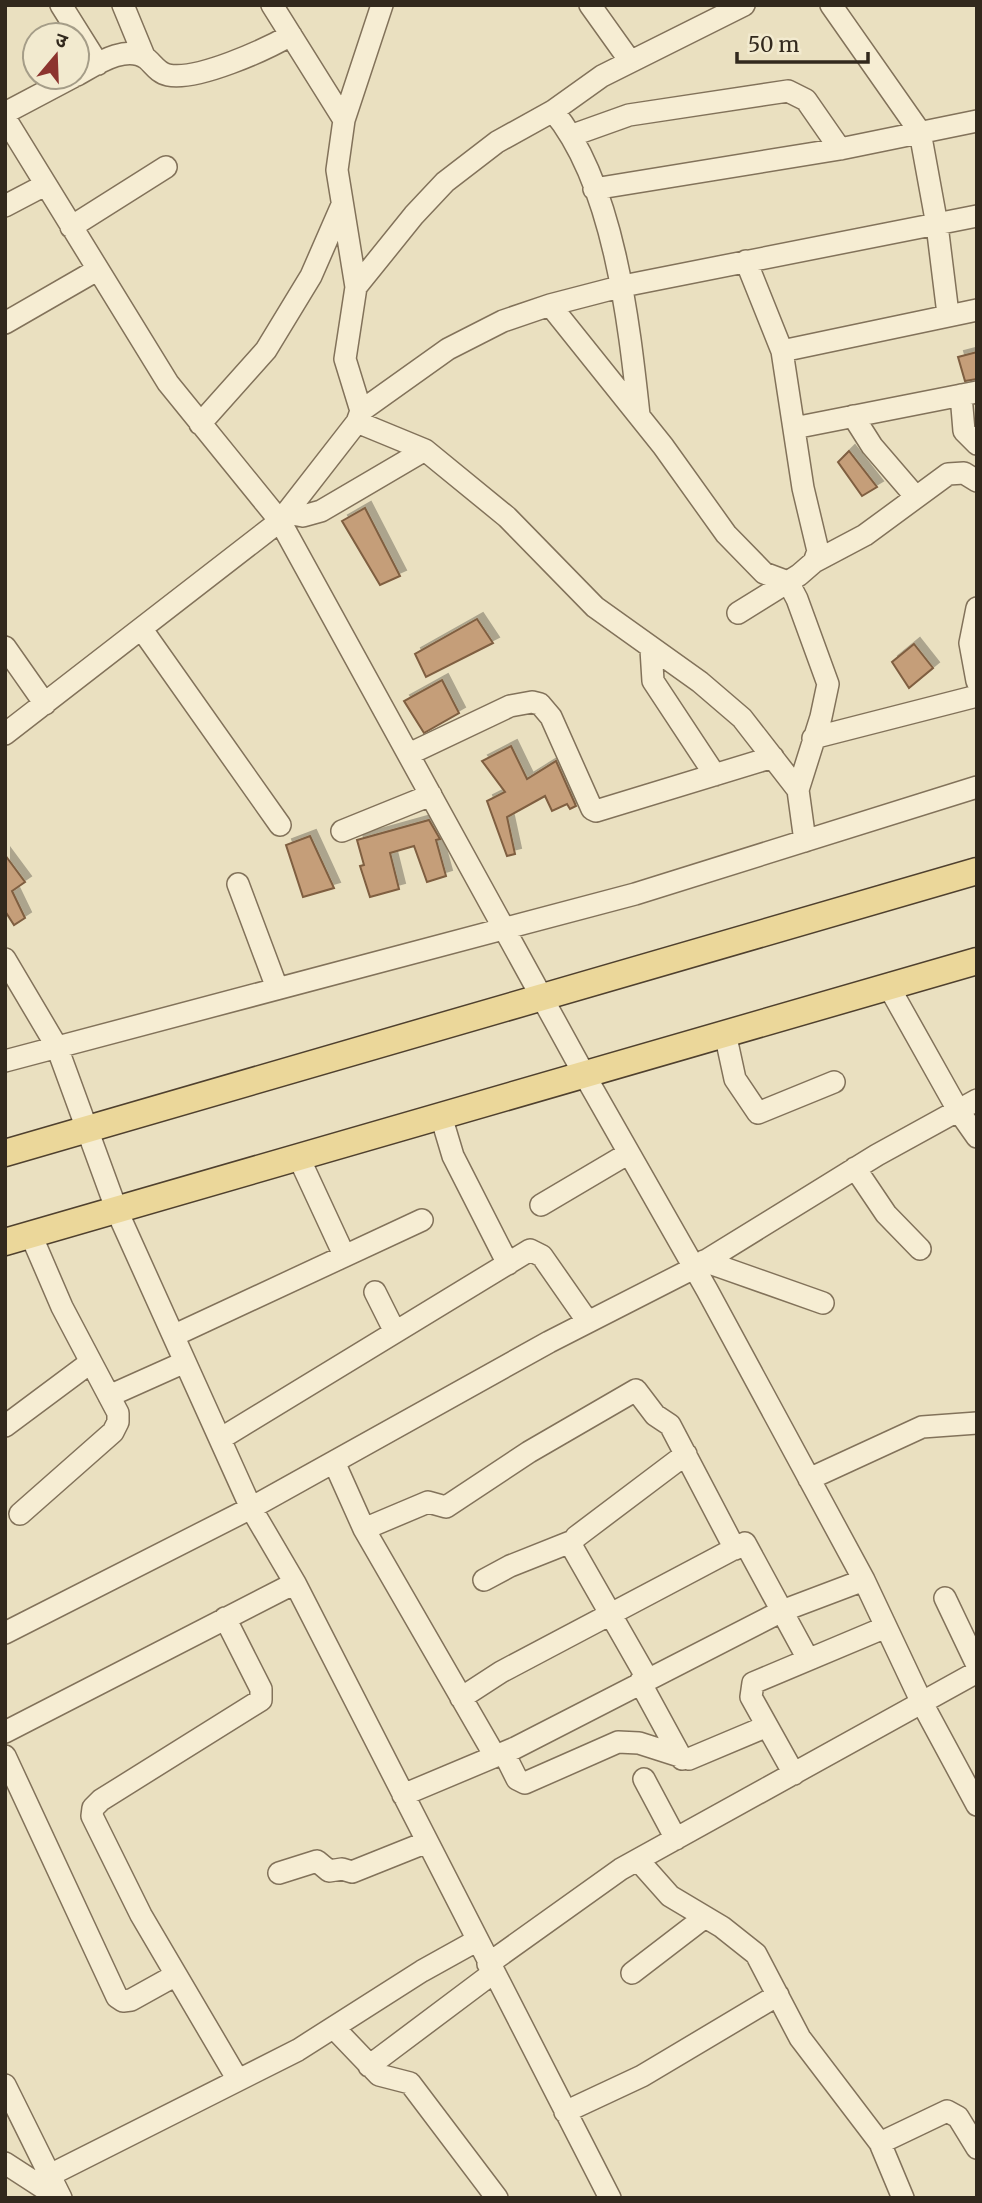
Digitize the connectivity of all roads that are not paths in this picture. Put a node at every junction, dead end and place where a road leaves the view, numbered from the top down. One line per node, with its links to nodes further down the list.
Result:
1 (61, 5): 11 (street)
2 (123, 5): 9 (street)
3 (272, 5): 8 (street)
4 (382, 5): 17 (street)
5 (590, 5): 10 (street)
6 (831, 5): 19 (street)
7 (733, 8): 10 (street)
8 (291, 35): 9 (street); 17 (street)
9 (144, 56): 11 (street)
10 (630, 61): 14 (street)
11 (98, 64): 12 (street)
12 (91, 68)
13 (47, 91): 15 (street)
14 (553, 111): 20 (street); 33 (street)
15 (5, 113)
16 (5, 118): 23 (street)
17 (344, 120): 25 (street)
18 (977, 121): 19 (street)
19 (920, 132): 21 (street); 28 (street)
20 (573, 135): 21 (street); 24 (street)
21 (840, 149): 24 (street)
22 (166, 167): 29 (street)
23 (45, 185): 26 (street); 29 (street)
24 (594, 189): 32 (street)
25 (342, 205): 33 (street); 43 (street)
26 (5, 206)
27 (977, 216): 28 (street)
28 (937, 225): 30 (street); 36 (street)
29 (71, 227): 31 (street)
30 (746, 261): 32 (street); 38 (street)
31 (97, 270): 37 (street); 43 (street)
32 (623, 286): 34 (street); 40 (street)
33 (356, 287): 41 (street)
34 (550, 305): 40 (street); 41 (street)
35 (977, 310): 36 (street)
36 (948, 314): 38 (street)
37 (5, 323)
38 (782, 351): 44 (street)
39 (969, 393): 42 (street); 45 (street)
40 (639, 415): 51 (street)
41 (359, 416): 46 (street); 49 (street)
42 (853, 416): 44 (street); 48 (street)
43 (200, 424): 49 (street)
44 (794, 428): 50 (street)
45 (977, 444)
46 (425, 450): 49 (street); 56 (street)
47 (977, 481): 48 (street)
48 (915, 496): 50 (street)
49 (284, 517): 54 (street); 62 (street)
50 (814, 562): 51 (street)
51 (788, 582): 53 (street); 61 (street)
52 (977, 608): 57 (street)
53 (738, 613)
54 (143, 631): 59 (street); 68 (street)
55 (5, 647): 59 (street)
56 (650, 649): 63 (street); 64 (street)
57 (977, 681)
58 (977, 696): 61 (street)
59 (45, 704): 60 (street)
60 (5, 734)
61 (813, 738): 66 (street)
62 (409, 754): 64 (street); 67 (street)
63 (773, 757): 64 (street); 66 (street)
64 (715, 775)
65 (977, 787): 70 (street)
66 (798, 790): 70 (street)
67 (431, 795): 69 (street); 73 (street)
68 (280, 825)
69 (342, 831)
70 (805, 841): 73 (street)
71 (977, 871): 78 (main road)
72 (238, 884): 77 (street)
73 (505, 928): 77 (street); 78 (street)
74 (5, 959): 80 (street)
75 (977, 961): 76 (main road)
76 (889, 987): 79 (main road); 84 (street)
77 (277, 988): 80 (street)
78 (543, 997): 82 (street); 86 (main road)
79 (725, 1033): 82 (main road); 83 (street)
80 (57, 1047): 81 (street); 86 (street)
81 (5, 1061)
82 (584, 1074): 85 (main road); 89 (street)
83 (834, 1082)
84 (967, 1105): 87 (street); 91 (street)
85 (441, 1116): 90 (main road); 99 (street)
86 (88, 1129): 88 (main road); 93 (street)
87 (977, 1138)
88 (5, 1153)
89 (629, 1153): 92 (street); 100 (street)
90 (299, 1158): 93 (main road); 98 (street)
91 (855, 1168): 97 (street); 100 (street)
92 (541, 1205)
93 (117, 1210): 95 (main road); 105 (street)
94 (422, 1220): 98 (street)
95 (31, 1235): 96 (main road); 106 (street)
96 (5, 1242)
97 (920, 1249)
98 (344, 1255): 105 (street)
99 (508, 1264): 103 (street); 104 (street)
100 (699, 1265): 102 (street); 103 (street); 114 (street)
101 (374, 1292): 104 (street)
102 (823, 1303)
103 (588, 1322): 113 (street)
104 (395, 1332): 111 (street)
105 (175, 1335): 107 (street)
106 (91, 1362): 108 (street); 109 (street)
107 (185, 1362): 108 (street); 111 (street)
108 (109, 1396): 116 (street)
109 (5, 1426)
110 (974, 1427): 114 (street)
111 (220, 1439): 115 (street)
112 (686, 1454): 117 (street); 118 (street); 119 (street)
113 (334, 1462): 115 (street); 117 (street)
114 (809, 1479): 121 (street)
115 (251, 1508): 122 (street); 128 (street)
116 (20, 1514)
117 (364, 1529): 133 (street)
118 (573, 1541): 120 (street); 125 (street)
119 (735, 1549): 124 (street); 125 (street)
120 (484, 1580)
121 (864, 1580): 124 (street); 127 (street)
122 (295, 1583): 126 (street); 142 (street)
123 (945, 1598): 130 (street)
124 (782, 1611): 129 (street); 132 (street)
125 (610, 1614): 132 (street); 133 (street)
126 (225, 1618): 136 (street); 152 (street)
127 (886, 1627): 129 (street); 134 (street)
128 (5, 1633)
129 (808, 1659): 135 (street)
130 (977, 1665)
131 (977, 1672): 134 (street)
132 (643, 1680): 137 (street); 139 (street)
133 (461, 1698): 137 (street)
134 (922, 1703): 140 (street); 143 (street)
135 (765, 1727): 139 (street); 140 (street)
136 (5, 1732)
137 (499, 1754): 139 (street); 142 (street)
138 (5, 1756): 152 (street)
139 (682, 1759)
140 (794, 1774): 144 (street)
141 (644, 1779): 144 (street)
142 (403, 1795): 145 (street)
143 (977, 1805)
144 (676, 1839): 146 (street)
145 (427, 1842): 147 (street); 149 (street)
146 (638, 1860): 148 (street); 150 (street)
147 (279, 1873)
148 (705, 1917): 151 (street); 153 (street)
149 (477, 1941): 150 (street); 154 (street)
150 (490, 1968): 155 (street); 158 (street)
151 (632, 1973)
152 (176, 1975): 156 (street)
153 (778, 1995): 158 (street); 159 (street)
154 (334, 2028): 155 (street); 156 (street)
155 (369, 2066): 164 (street)
156 (238, 2080): 162 (street)
157 (5, 2085): 162 (street)
158 (565, 2112): 165 (street)
159 (880, 2143): 160 (street); 166 (street)
160 (977, 2148)
161 (5, 2163): 163 (street)
162 (50, 2175): 163 (street)
163 (60, 2198)
164 (498, 2198)
165 (610, 2198)
166 (903, 2198)

